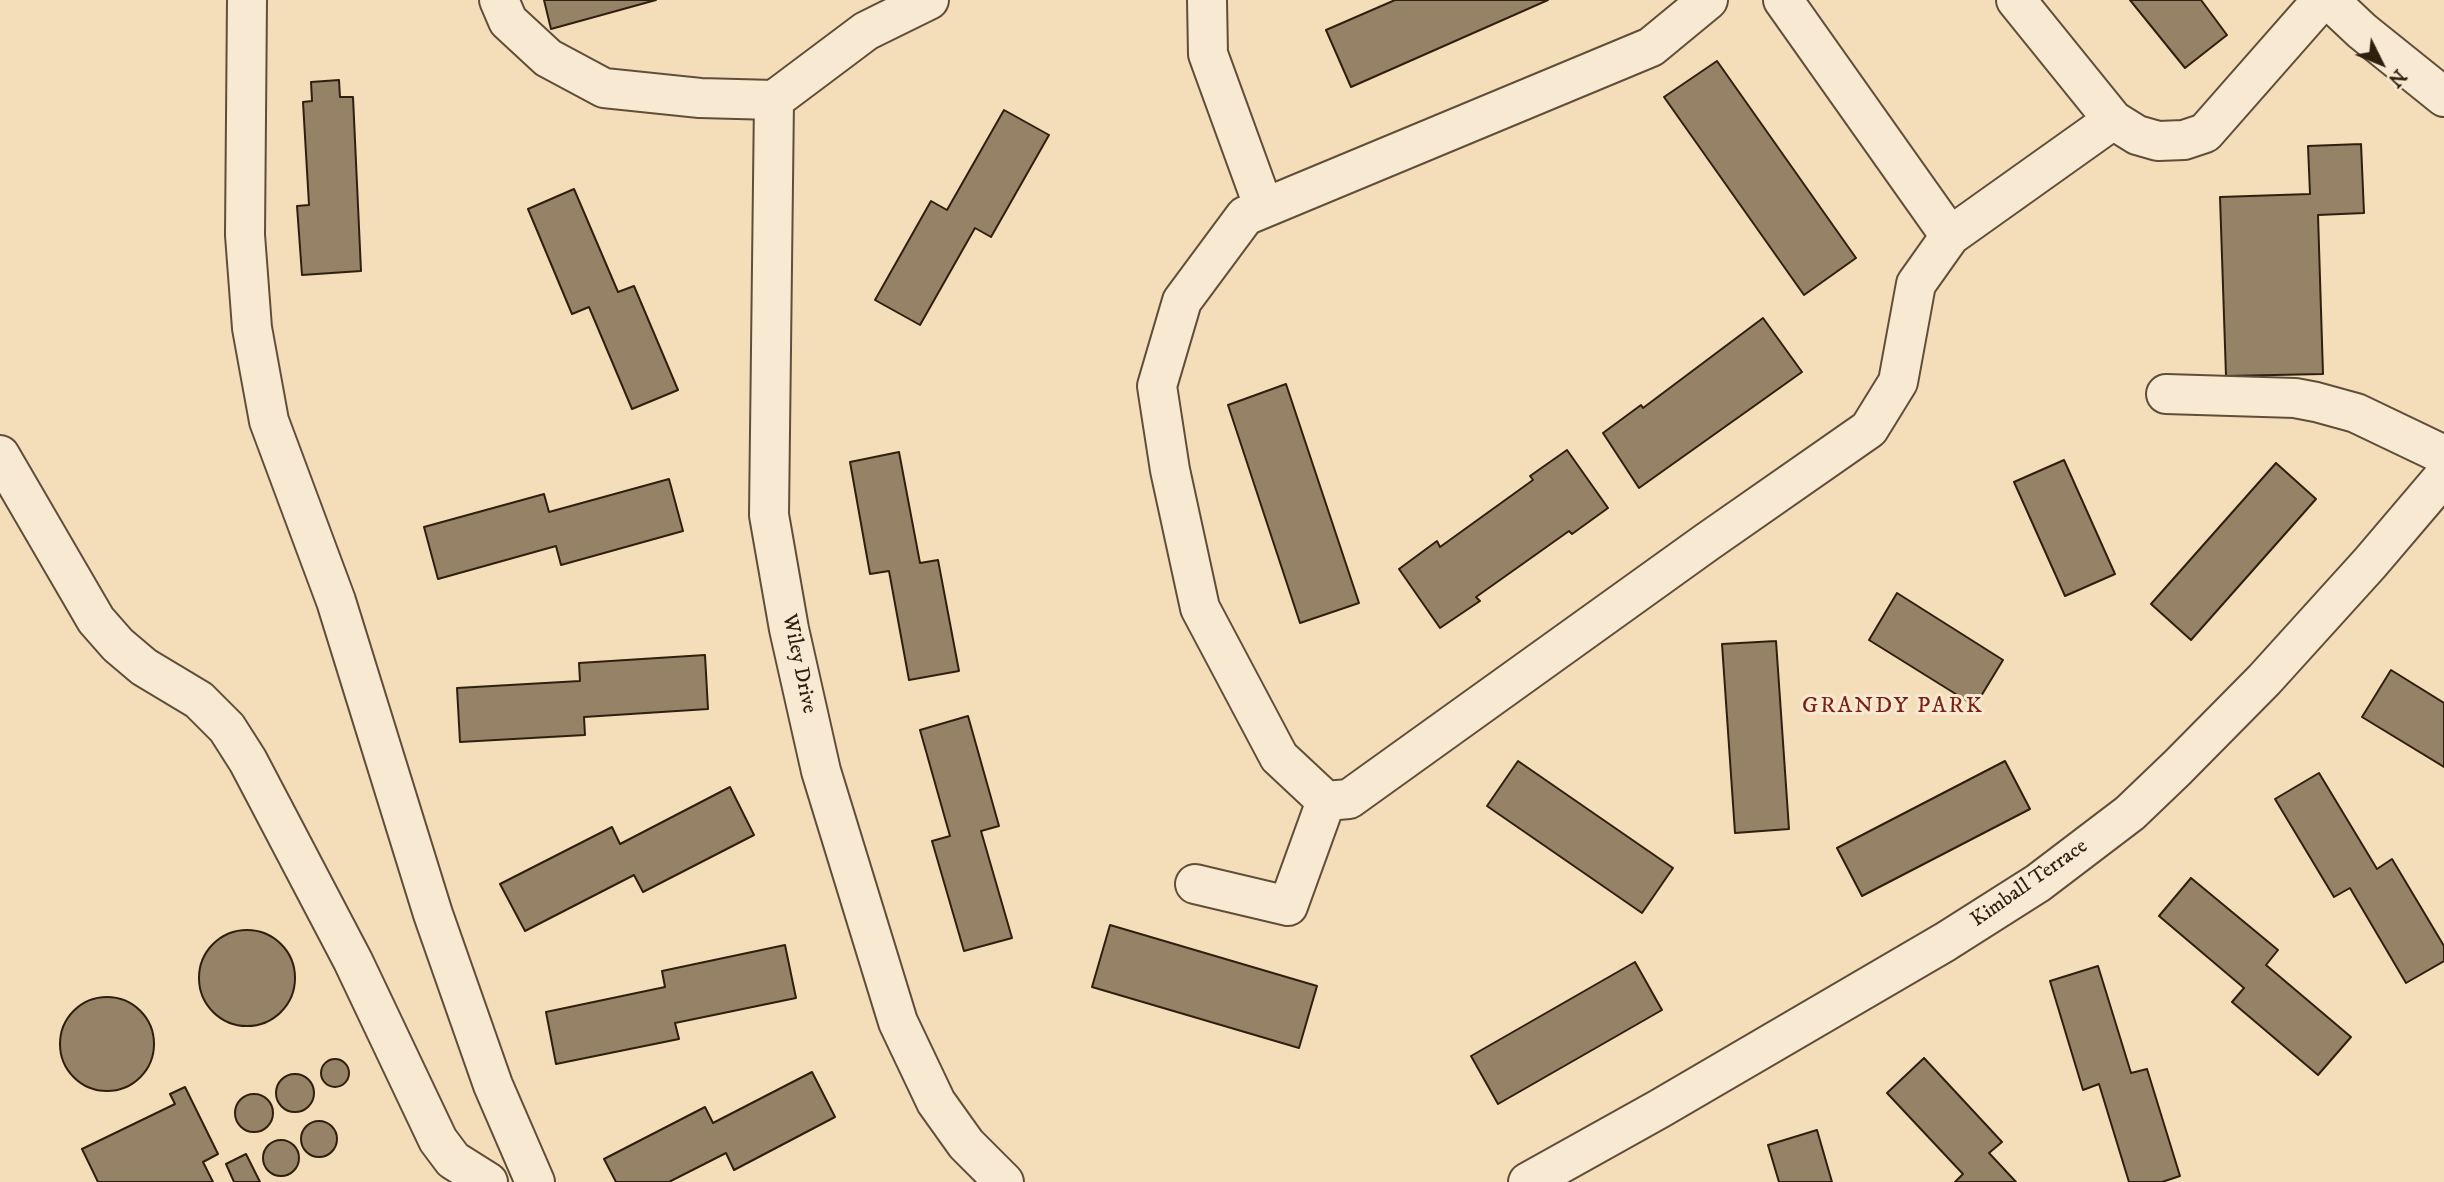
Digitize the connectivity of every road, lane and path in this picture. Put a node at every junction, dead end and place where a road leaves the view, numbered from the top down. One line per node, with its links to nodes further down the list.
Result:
1 (247, 0): 22 (street)
2 (499, 0): 11 (street)
3 (929, 0): 11 (street)
4 (1207, 0): 13 (street)
5 (1709, 0): 13 (street)
6 (1783, 0): 14 (street)
7 (2016, 0): 12 (street)
8 (2322, 0): 12 (street)
9 (2329, 0): 10 (street)
10 (2444, 97)
11 (774, 100): 23 (street, Wiley Drive)
12 (2113, 120): 14 (street)
13 (1264, 208): 19 (street)
14 (1950, 236): 19 (street)
15 (2166, 394): 17 (street)
16 (0, 454): 21 (street)
17 (2444, 455)
18 (2444, 476): 24 (street, Kimball Terrace)
19 (1326, 801): 20 (street)
20 (1195, 884)
21 (488, 1182)
22 (535, 1182)
23 (1004, 1182)
24 (1528, 1182)

